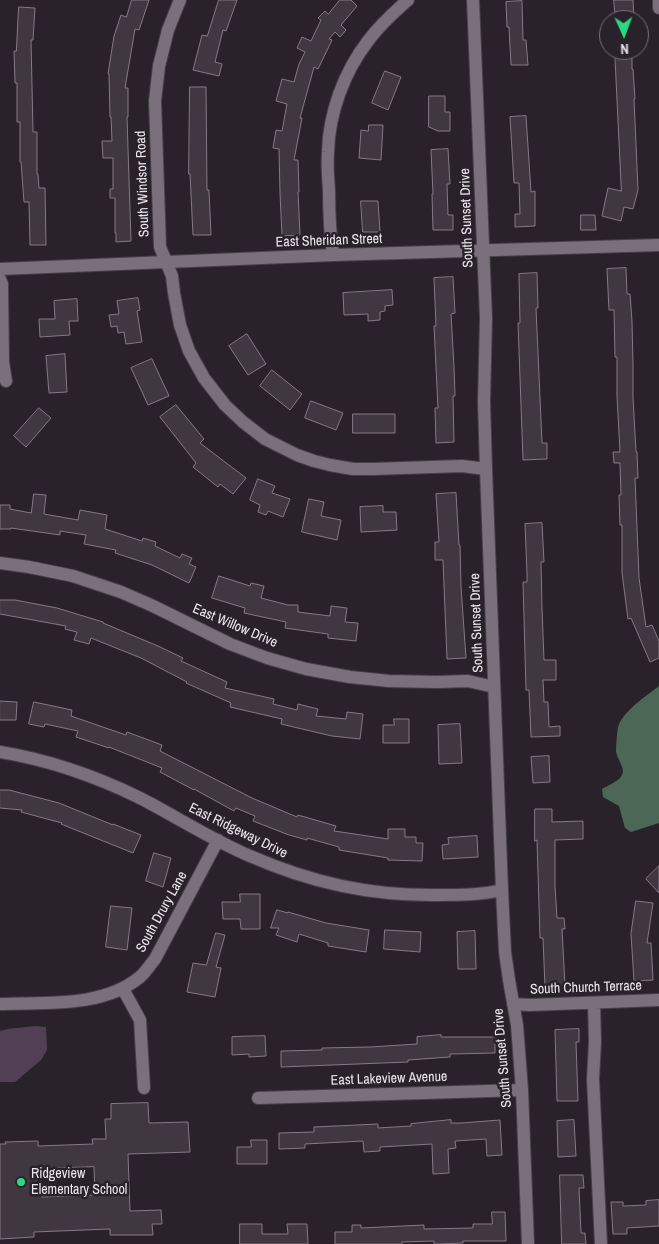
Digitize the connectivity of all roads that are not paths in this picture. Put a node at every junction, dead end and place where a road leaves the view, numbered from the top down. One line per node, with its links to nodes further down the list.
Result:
1 (180, 0): 9 (street, South Windsor Road)
2 (408, 0): 8 (street)
3 (473, 0): 7 (street, South Sunset Drive)
4 (659, 0): 5 (street)
5 (659, 8)
6 (659, 244): 7 (street, East Sheridan Street)
7 (484, 250): 8 (street, East Sheridan Street); 13 (street, South Sunset Drive)
8 (333, 256): 9 (street, East Sheridan Street)
9 (166, 262): 10 (street, East Sheridan Street); 13 (street, South Windsor Road)
10 (0, 269)
11 (0, 279): 12 (street)
12 (6, 381)
13 (486, 469): 15 (street, South Sunset Drive)
14 (0, 563): 15 (street, East Willow Drive)
15 (494, 688): 18 (street, South Sunset Drive)
16 (0, 752): 17 (street, East Ridgeway Drive)
17 (218, 840): 18 (street, East Ridgeway Drive); 19 (street, South Drury Lane)
18 (502, 890): 23 (street, South Sunset Drive)
19 (123, 989): 22 (street, South Drury Lane); 24 (street)
20 (659, 1000): 21 (street, South Church Terrace)
21 (594, 1003): 23 (street, South Church Terrace); 28 (street)
22 (0, 1004)
23 (513, 1004): 25 (street, South Sunset Drive)
24 (144, 1088)
25 (522, 1090): 26 (street, East Lakeview Avenue); 27 (street, South Sunset Drive)
26 (258, 1098)
27 (528, 1244)
28 (601, 1244)

